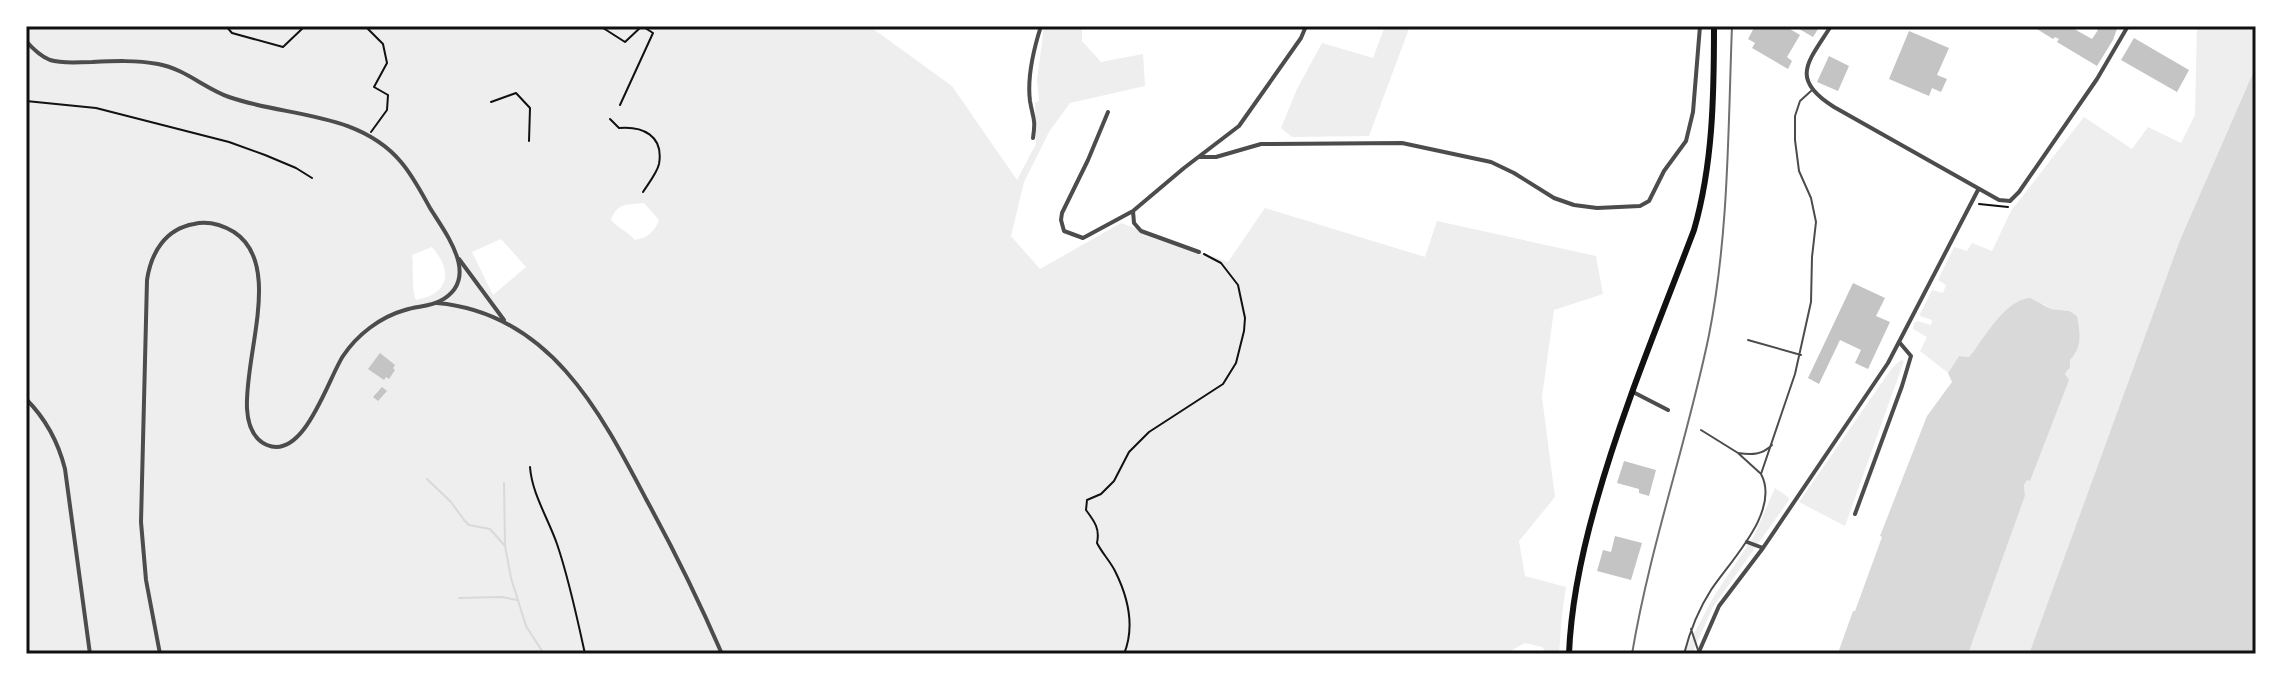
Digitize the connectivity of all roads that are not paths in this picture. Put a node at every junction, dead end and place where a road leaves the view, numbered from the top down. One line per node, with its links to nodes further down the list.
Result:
1 (1041, 26): 10 (street)
2 (1306, 26): 11 (street)
3 (1700, 26): 11 (street)
4 (1714, 26): 21 (main road)
5 (1831, 26): 8 (street)
6 (2128, 26): 12 (street)
7 (26, 41): 15 (street)
8 (1811, 91): 12 (street); 20 (lane)
9 (1108, 112): 13 (street)
10 (1033, 138)
11 (1200, 157): 13 (street)
12 (1978, 190): 19 (street)
13 (1133, 211): 14 (street)
14 (1199, 252)
15 (459, 259): 16 (street); 17 (street)
16 (436, 303): 17 (street); 34 (street)
17 (506, 322): 35 (street)
18 (1748, 340): 20 (lane)
19 (1900, 343): 28 (street); 30 (street)
20 (1801, 355): 25 (lane)
21 (1633, 392): 23 (street); 36 (main road)
22 (26, 399): 33 (street)
23 (1668, 410)
24 (1701, 430): 26 (lane)
25 (1773, 444): 26 (lane); 27 (lane)
26 (1738, 453): 27 (lane)
27 (1761, 474): 29 (lane)
28 (1855, 514)
29 (1747, 542): 30 (street); 31 (lane)
30 (1763, 548): 32 (street)
31 (1690, 628): 32 (lane); 37 (lane)
32 (1698, 653)
33 (90, 654)
34 (160, 654)
35 (722, 654)
36 (1569, 654)
37 (1684, 654)

